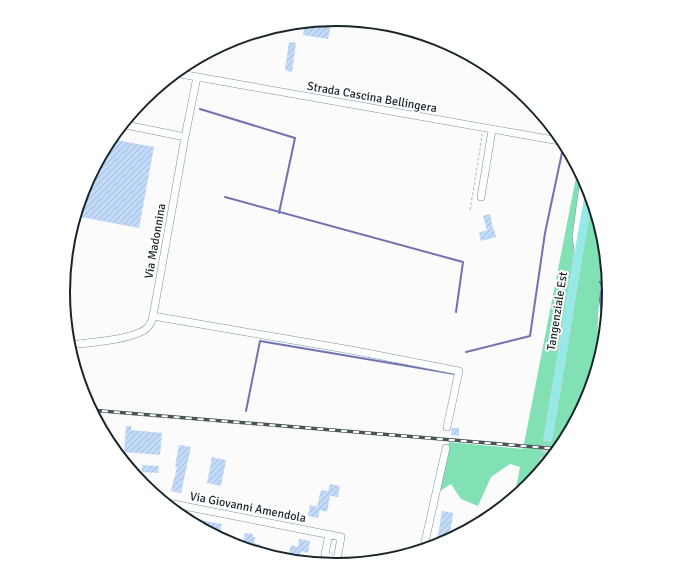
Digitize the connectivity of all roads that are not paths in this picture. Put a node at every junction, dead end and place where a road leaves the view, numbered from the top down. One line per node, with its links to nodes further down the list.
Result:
1 (183, 75): 2 (street, Strada Cascina Bellingera)
2 (196, 77): 4 (street, Strada Cascina Bellingera); 5 (street, Via Madonnina)
3 (129, 126): 5 (street)
4 (492, 130): 6 (street, Strada Cascina Bellingera); 8 (street)
5 (185, 137): 11 (street, Via Madonnina)
6 (555, 140)
7 (582, 190): 10 (street)
8 (482, 197)
9 (587, 203): 10 (main road, Tangenziale Est)
10 (578, 253): 14 (main road, Tangenziale Est)
11 (153, 316): 12 (street, Via Madonnina); 13 (street)
12 (75, 343)
13 (447, 427)
14 (548, 437)
15 (446, 448): 18 (street)
16 (174, 504): 17 (street, Via Giovanni Amendola)
17 (329, 534): 19 (street, Via Giovanni Amendola); 20 (street, Via Giovanni Amendola)
18 (425, 544)
19 (330, 559)
20 (337, 559)

